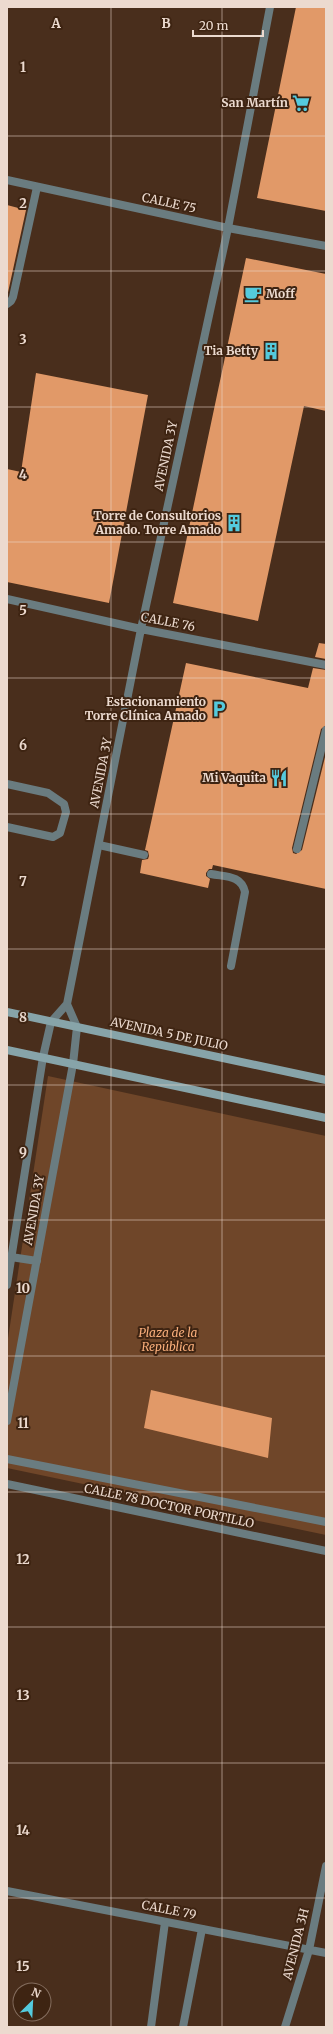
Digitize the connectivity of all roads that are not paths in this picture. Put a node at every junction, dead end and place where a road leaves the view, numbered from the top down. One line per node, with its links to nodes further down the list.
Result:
1 (270, 7): 4 (street, AVENIDA 3Y)
2 (7, 180): 3 (street, CALLE 75)
3 (37, 186): 4 (street, CALLE 75); 6 (street)
4 (228, 228): 5 (street, CALLE 75); 8 (street, AVENIDA 3Y)
5 (326, 246)
6 (7, 304)
7 (7, 599): 8 (street, CALLE 76)
8 (141, 629): 9 (street, CALLE 76); 13 (street, AVENIDA 3Y)
9 (326, 665)
10 (326, 730): 14 (street)
11 (7, 784): 12 (street)
12 (7, 827)
13 (99, 845): 15 (street); 18 (street, AVENIDA 3Y)
14 (297, 848)
15 (144, 854)
16 (211, 874): 17 (street)
17 (231, 966)
18 (67, 1004): 20 (street, AVENIDA 3Y); 21 (street)
19 (7, 1012): 20 (main road, AVENIDA 5 DE JULIO)
20 (51, 1022): 21 (main road, AVENIDA 5 DE JULIO); 23 (street, AVENIDA 3Y)
21 (77, 1027): 24 (street, AVENIDA 3Y); 25 (main road, AVENIDA 5 DE JULIO)
22 (7, 1050): 23 (main road)
23 (43, 1057): 24 (main road); 27 (street, AVENIDA 3Y)
24 (72, 1064): 26 (main road); 28 (street, AVENIDA 3Y)
25 (326, 1080)
26 (326, 1118)
27 (12, 1257): 28 (street); 29 (street, AVENIDA 3Y)
28 (37, 1261): 30 (street, AVENIDA 3Y)
29 (7, 1285)
30 (7, 1421)
31 (7, 1459): 33 (street, CALLE 78 DOCTOR PORTILLO)
32 (7, 1484): 34 (street, CALLE 78 DOCTOR PORTILLO)
33 (326, 1522)
34 (326, 1551)
35 (326, 1866): 39 (street, AVENIDA 3H)
36 (7, 1891): 37 (street, CALLE 79)
37 (165, 1922): 38 (street, CALLE 79); 41 (street)
38 (202, 1929): 39 (street, CALLE 79); 42 (street)
39 (309, 1950): 40 (street, CALLE 79); 43 (street, AVENIDA 3H)
40 (326, 1953)
41 (151, 2027)
42 (183, 2027)
43 (285, 2027)

